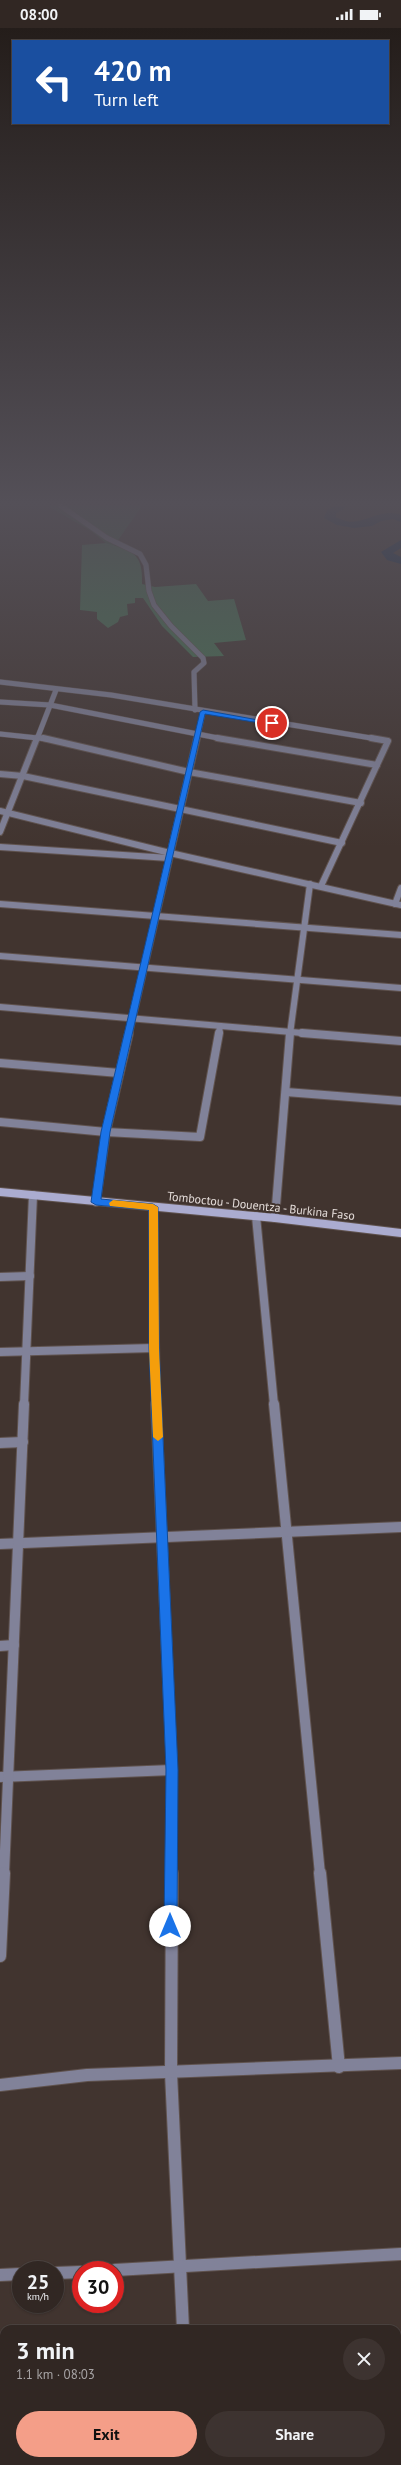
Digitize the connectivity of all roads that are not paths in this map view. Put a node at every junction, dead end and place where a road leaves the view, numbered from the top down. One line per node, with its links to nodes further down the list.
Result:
1 (166, 620): 6 (street)
2 (0, 682): 3 (street)
3 (56, 690): 5 (street); 6 (street)
4 (0, 702): 5 (street)
5 (50, 705): 9 (street); 10 (street)
6 (194, 710): 7 (street)
7 (203, 712): 9 (street); 11 (street)
8 (0, 734): 10 (street)
9 (197, 734): 11 (street); 12 (street)
10 (37, 737): 12 (street); 14 (street)
11 (378, 765): 15 (street)
12 (189, 772): 15 (street); 16 (street)
13 (0, 774): 14 (street)
14 (23, 776): 16 (street); 18 (street)
15 (361, 802): 20 (street)
16 (181, 808): 20 (street); 22 (street)
17 (0, 811): 18 (street)
18 (8, 811): 19 (street); 22 (street)
19 (0, 832)
20 (342, 843): 24 (street)
21 (0, 847): 22 (street)
22 (170, 856): 23 (street); 28 (street)
23 (310, 884): 24 (street); 29 (street)
24 (321, 886): 27 (street)
25 (401, 888): 27 (street)
26 (0, 904): 28 (street)
27 (398, 904)
28 (156, 915): 29 (street); 32 (street)
29 (302, 926): 30 (street); 33 (street)
30 (401, 935)
31 (0, 956): 32 (street)
32 (144, 967): 33 (street); 36 (street)
33 (296, 980): 34 (street); 38 (street)
34 (401, 988)
35 (0, 1007): 36 (street)
36 (132, 1019): 37 (street); 41 (street)
37 (220, 1026): 38 (street); 45 (street)
38 (292, 1031): 39 (street); 42 (street)
39 (401, 1041)
40 (0, 1063): 41 (street)
41 (120, 1073): 45 (street)
42 (286, 1092): 43 (street); 51 (street)
43 (401, 1101)
44 (0, 1122): 45 (street)
45 (106, 1132): 48 (street)
46 (0, 1192): 47 (main road, Tomboctou - Douentza - Burkina Faso)
47 (34, 1195): 48 (main road, Tomboctou - Douentza - Burkina Faso); 53 (street)
48 (96, 1202): 49 (main road, Tomboctou - Douentza - Burkina Faso)
49 (153, 1207): 50 (main road, Tomboctou - Douentza - Burkina Faso); 55 (street)
50 (256, 1216): 51 (main road, Tomboctou - Douentza - Burkina Faso); 61 (street)
51 (275, 1218): 52 (main road, Tomboctou - Douentza - Burkina Faso)
52 (401, 1233)
53 (30, 1276): 54 (street); 56 (street)
54 (0, 1277)
55 (154, 1348): 56 (street); 62 (street)
56 (26, 1351): 57 (street); 58 (street)
57 (0, 1352)
58 (23, 1442): 59 (street); 63 (street)
59 (0, 1443)
60 (401, 1527): 61 (street)
61 (286, 1532): 62 (street); 72 (street)
62 (162, 1537): 63 (street); 67 (street)
63 (18, 1543): 64 (street); 65 (street)
64 (0, 1544)
65 (14, 1645): 66 (street); 68 (street)
66 (0, 1646)
67 (172, 1770): 68 (street); 73 (street)
68 (4, 1777): 69 (street)
69 (1, 1920): 70 (street)
70 (0, 1956)
71 (401, 2063): 72 (street)
72 (339, 2067): 73 (street)
73 (171, 2074): 74 (street); 76 (street)
74 (0, 2085)
75 (401, 2254): 76 (street)
76 (182, 2268): 77 (street); 80 (street)
77 (124, 2270)
78 (12, 2274): 79 (street)
79 (0, 2275)
80 (183, 2325)

